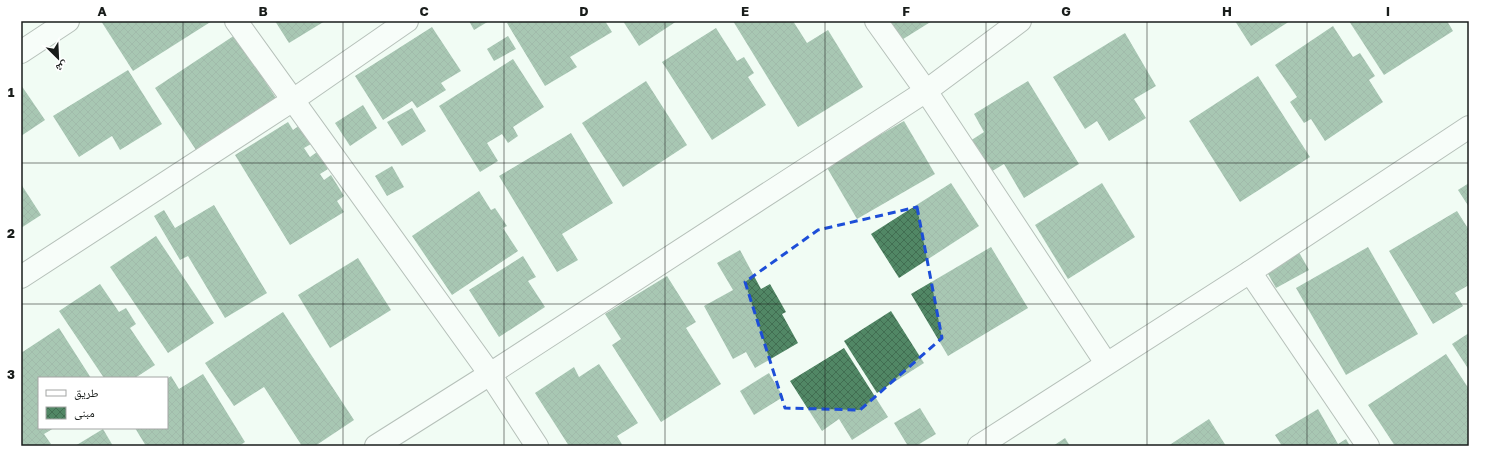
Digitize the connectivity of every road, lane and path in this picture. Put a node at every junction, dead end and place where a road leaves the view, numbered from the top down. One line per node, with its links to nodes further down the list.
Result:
1 (68, 21): 6 (street)
2 (236, 21): 9 (street)
3 (407, 21): 9 (street)
4 (876, 21): 8 (street)
5 (1020, 21): 8 (street)
6 (46, 27): 7 (street)
7 (21, 52)
8 (926, 91): 13 (street); 14 (street)
9 (293, 100): 12 (street); 14 (street)
10 (1469, 127): 11 (street)
11 (1250, 272): 13 (street); 18 (street)
12 (21, 277)
13 (1106, 364): 17 (street)
14 (490, 374): 15 (street); 16 (street)
15 (376, 446)
16 (537, 446)
17 (979, 446)
18 (1368, 446)

